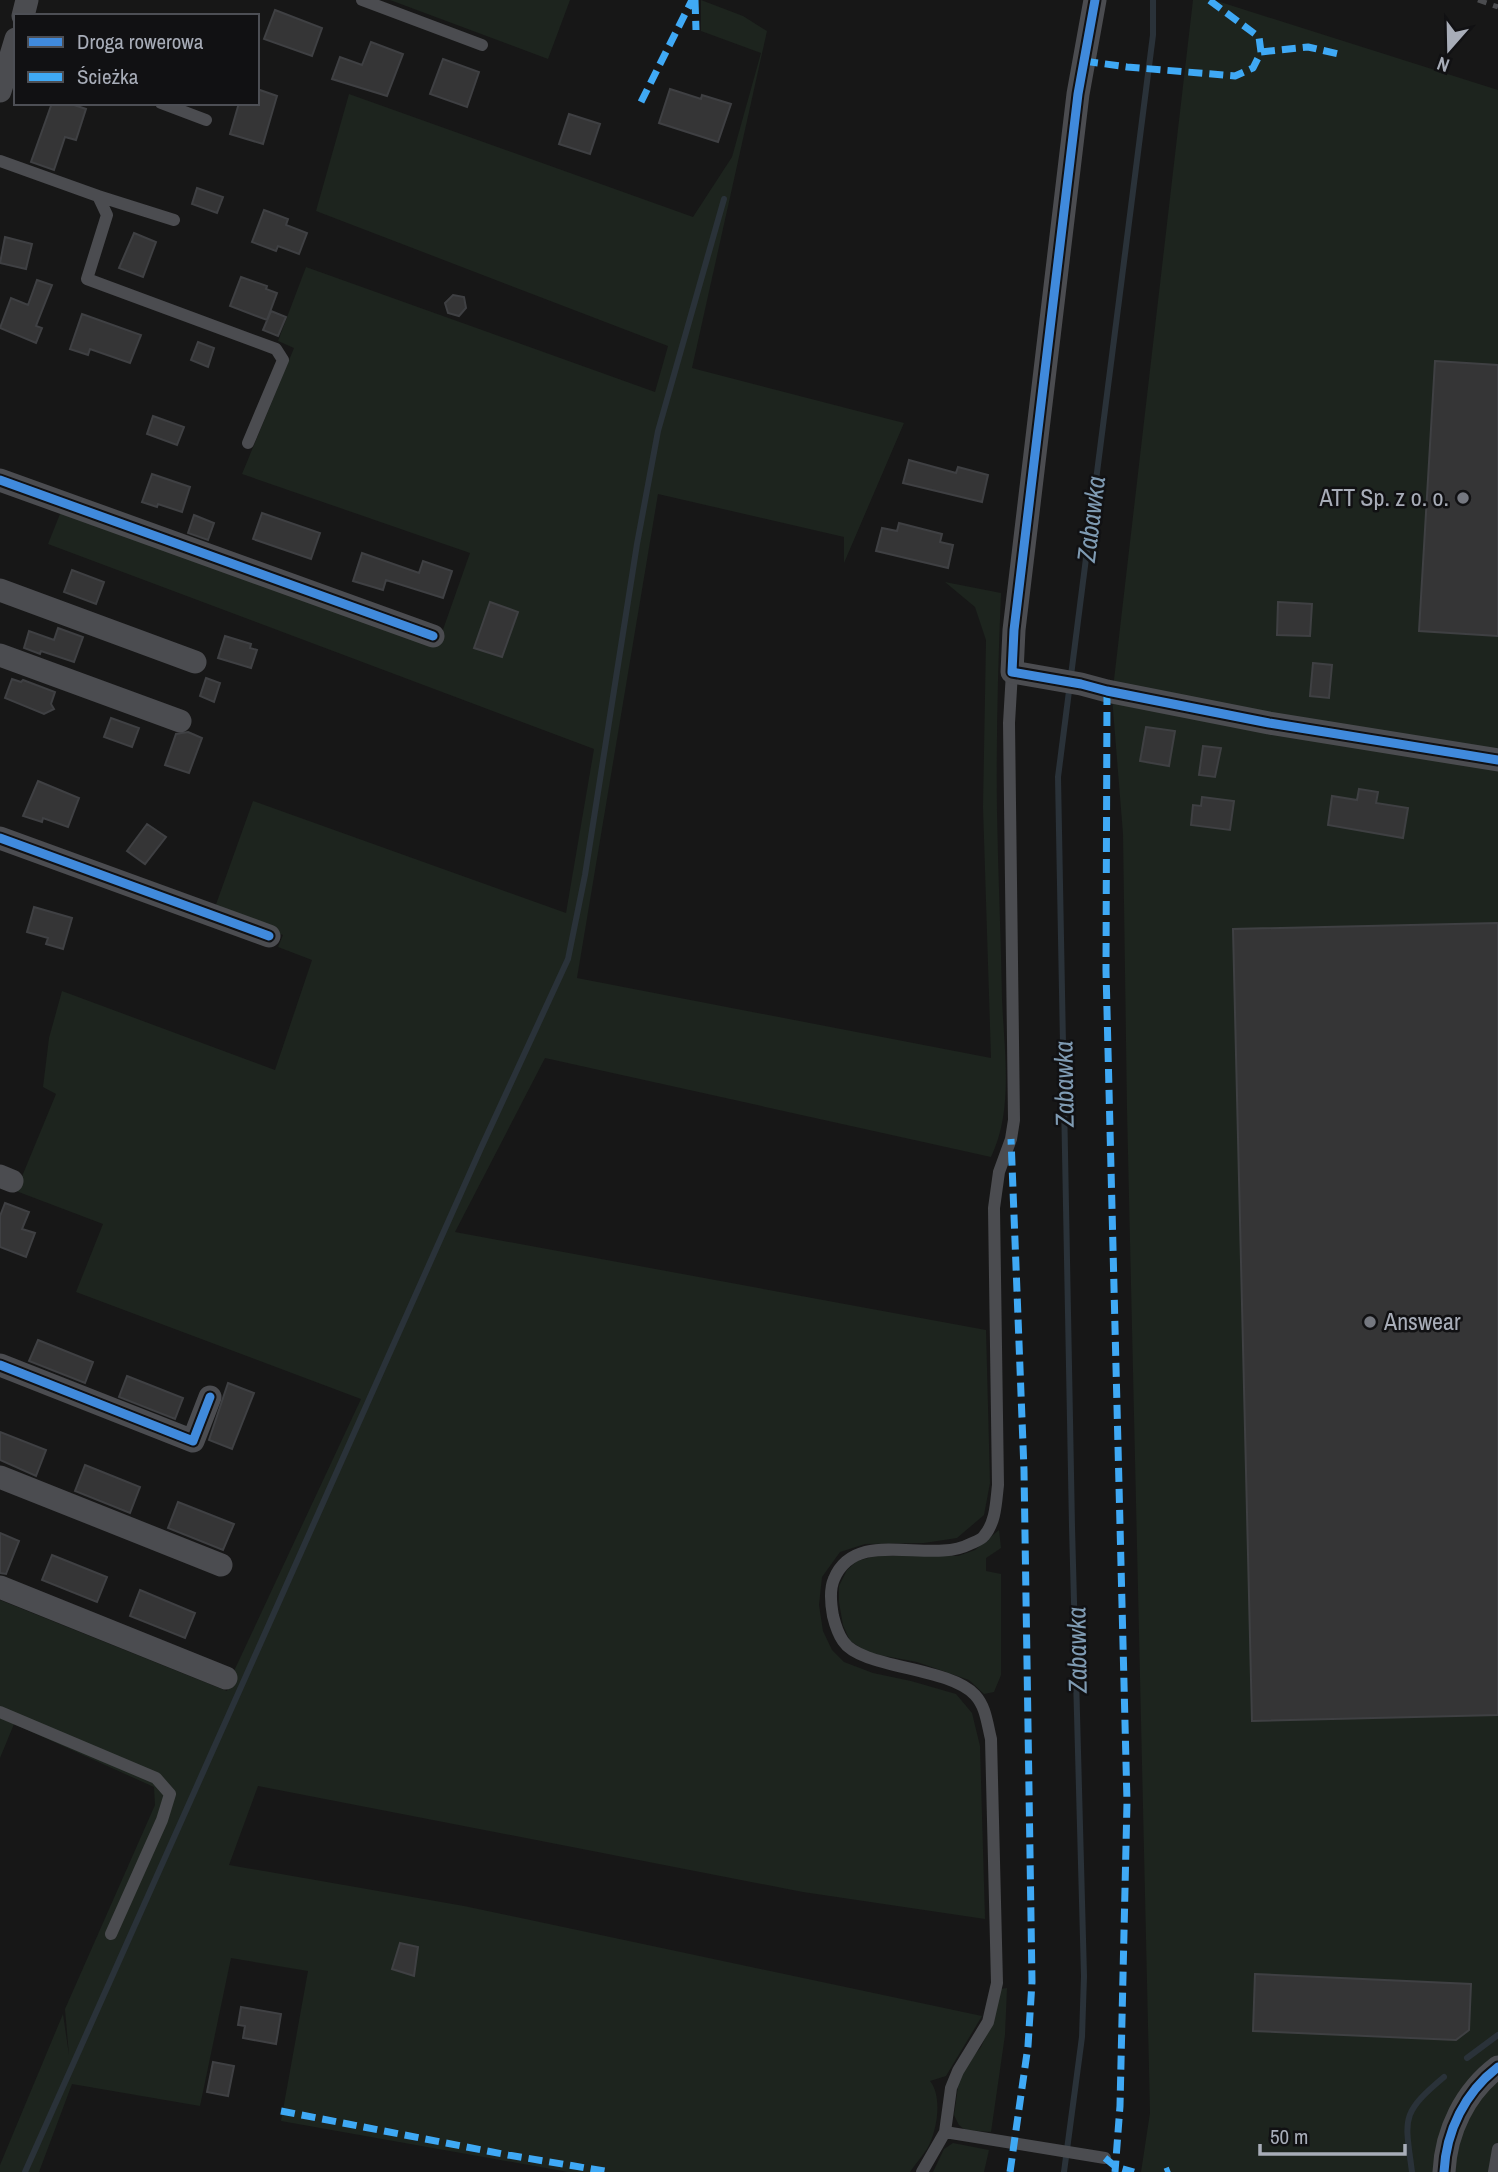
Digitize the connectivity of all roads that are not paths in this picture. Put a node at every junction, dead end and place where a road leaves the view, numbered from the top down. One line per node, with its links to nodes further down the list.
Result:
1 (362, 0): 3 (lane)
2 (1095, 0): 17 (street)
3 (482, 45)
4 (11, 46): 5 (street)
5 (0, 91)
6 (166, 105): 7 (lane)
7 (206, 120)
8 (0, 161): 9 (lane)
9 (98, 196): 10 (lane); 11 (lane)
10 (174, 220)
11 (248, 443)
12 (0, 480): 14 (street)
13 (0, 590): 16 (street)
14 (433, 636)
15 (0, 655): 18 (street)
16 (195, 662)
17 (1012, 672): 19 (street); 31 (lane)
18 (180, 721)
19 (1498, 761)
20 (0, 838): 21 (street)
21 (269, 936)
22 (0, 1365): 23 (street)
23 (210, 1397)
24 (0, 1477): 25 (street)
25 (221, 1565)
26 (0, 1587): 27 (street)
27 (226, 1678)
28 (0, 1712): 29 (lane)
29 (111, 1934)
30 (1498, 2067): 35 (street)
31 (945, 2132): 33 (lane); 34 (lane)
32 (1498, 2149): 36 (lane)
33 (1105, 2158)
34 (922, 2172)
35 (1444, 2172)
36 (1494, 2172)

